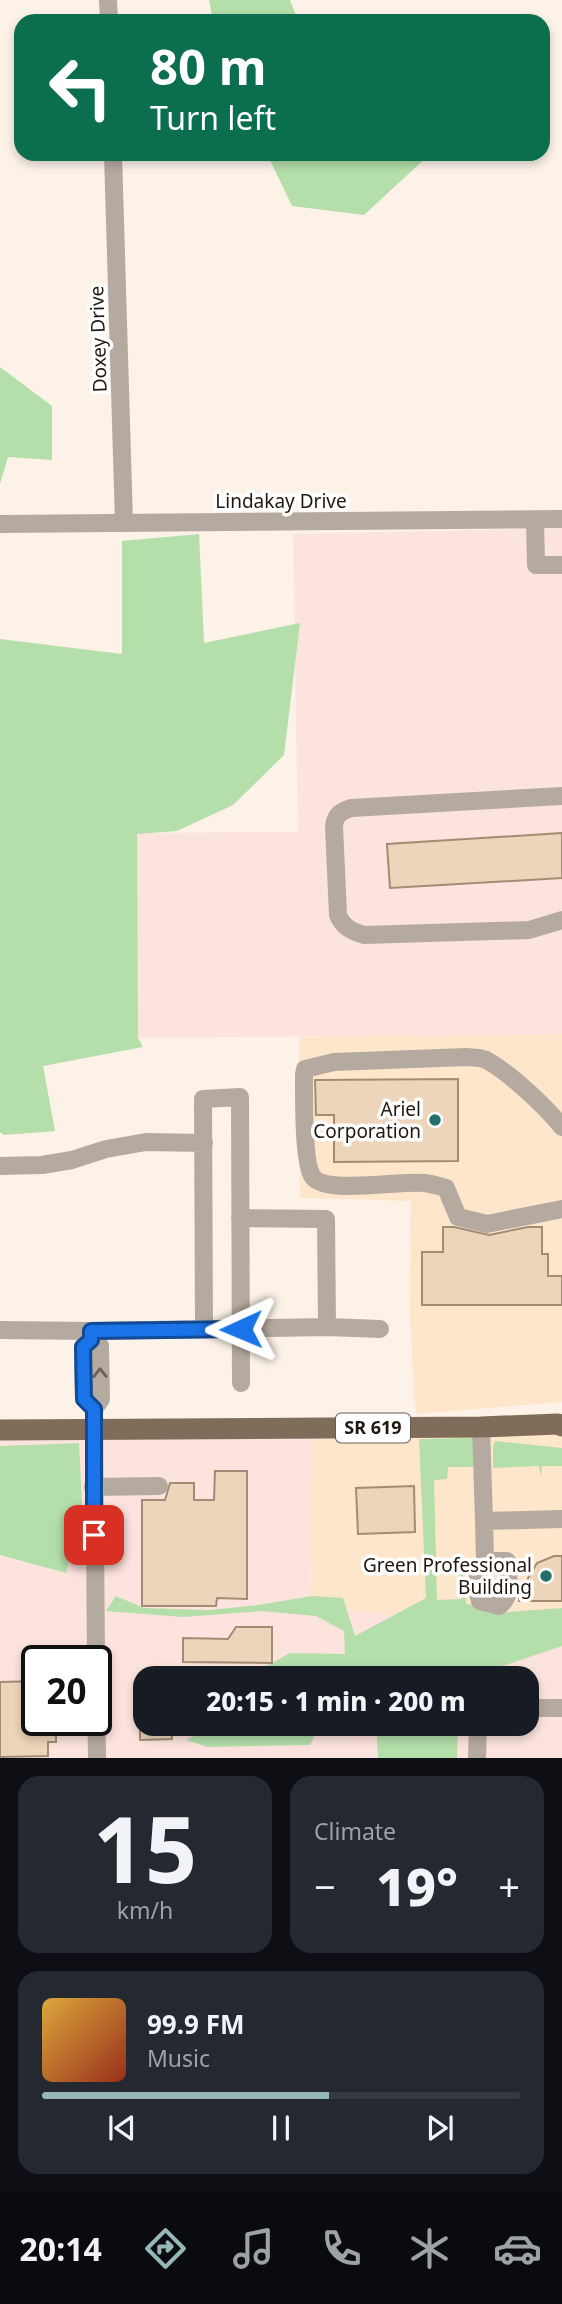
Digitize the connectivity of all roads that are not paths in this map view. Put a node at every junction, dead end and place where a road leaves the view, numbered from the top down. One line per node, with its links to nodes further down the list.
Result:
1 (113, 161): 4 (street, Doxey Drive)
2 (562, 519): 3 (street, Lindakay Drive)
3 (535, 520): 4 (street, Lindakay Drive); 6 (street)
4 (124, 523): 5 (street, Lindakay Drive)
5 (0, 524)
6 (562, 565)
7 (562, 796): 8 (street)
8 (562, 920)
9 (562, 1127): 12 (street)
10 (204, 1143): 11 (street); 13 (street); 16 (street)
11 (0, 1166)
12 (562, 1209)
13 (240, 1218): 14 (street); 17 (street)
14 (327, 1327): 17 (street); 18 (street)
15 (0, 1329): 19 (street)
16 (204, 1329): 17 (street); 19 (street)
17 (241, 1329): 20 (street)
18 (380, 1329)
19 (91, 1336): 21 (street)
20 (241, 1383)
21 (94, 1419): 23 (main road, SR 619); 24 (main road, SR 619); 26 (street)
22 (561, 1423): 23 (main road, SR 619)
23 (481, 1427): 28 (street)
24 (0, 1430)
25 (159, 1486): 26 (street)
26 (93, 1487): 30 (street)
27 (562, 1519): 28 (street)
28 (484, 1521): 29 (street)
29 (485, 1560)
30 (96, 1645)
31 (539, 1708): 32 (street)
32 (562, 1708)
33 (97, 1736): 35 (street)
34 (478, 1736): 36 (street)
35 (97, 1758)
36 (477, 1758)

